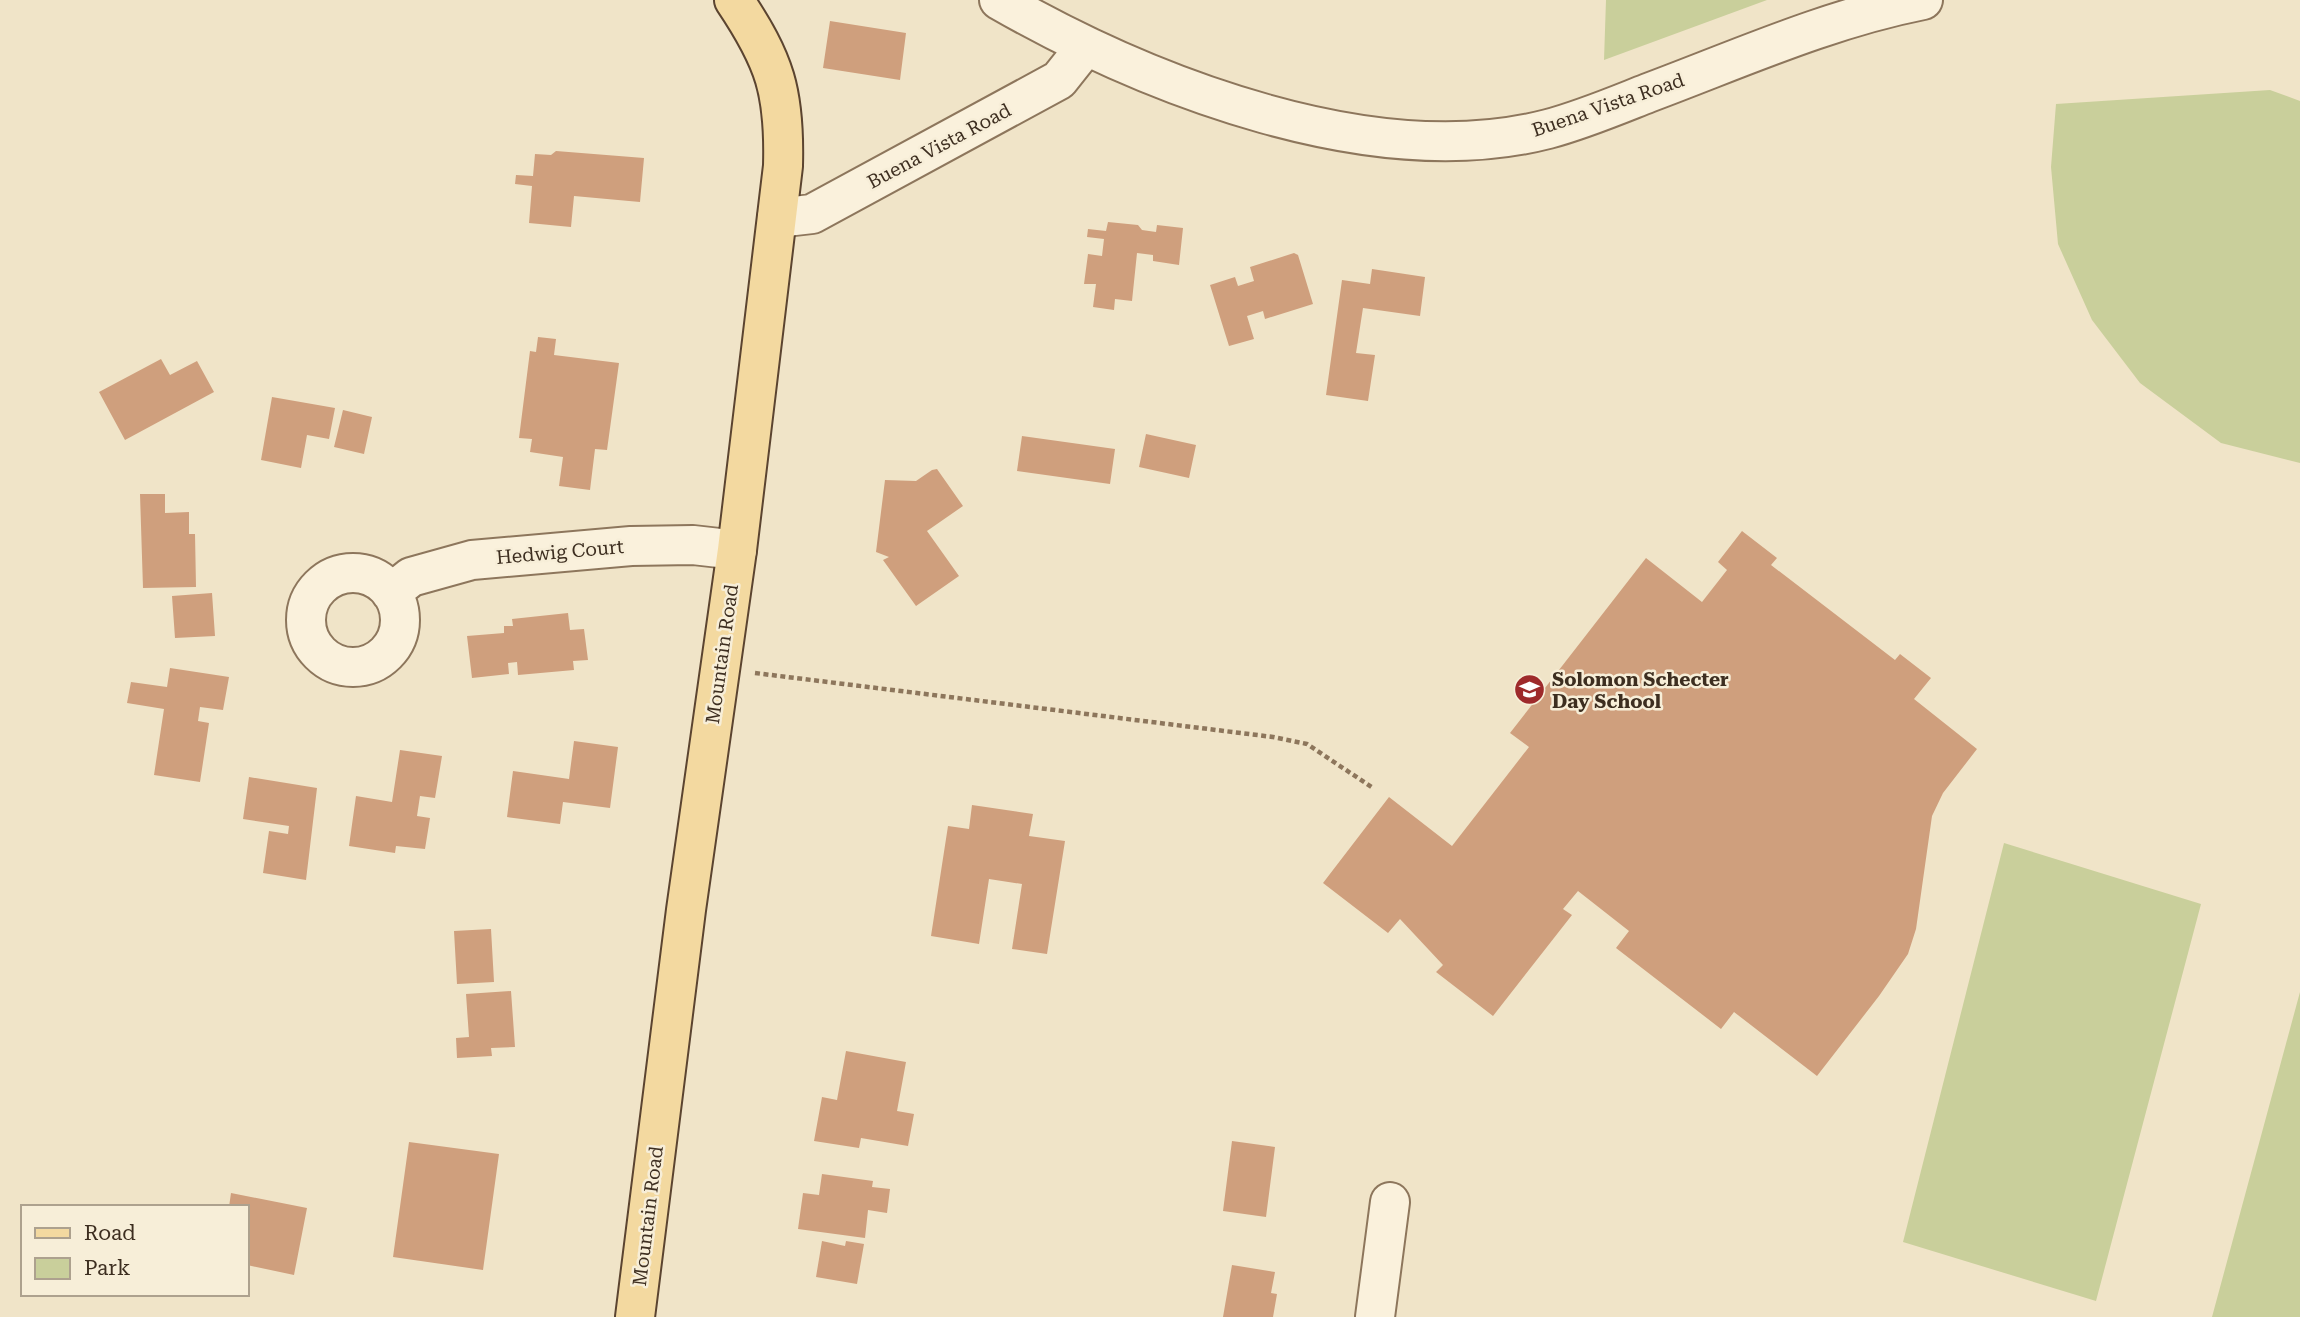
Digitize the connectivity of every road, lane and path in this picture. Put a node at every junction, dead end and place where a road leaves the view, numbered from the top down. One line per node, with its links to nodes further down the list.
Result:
1 (734, 0): 5 (main road, Mountain Road)
2 (999, 0): 4 (street, Buena Vista Road)
3 (1923, 0): 4 (street, Buena Vista Road)
4 (1086, 47): 5 (street, Buena Vista Road)
5 (777, 218): 6 (main road, Mountain Road)
6 (737, 551): 7 (street, Hedwig Court); 11 (main road, Mountain Road)
7 (391, 593)
8 (750, 673): 9 (path)
9 (1373, 788)
10 (1390, 1202): 12 (street)
11 (635, 1317)
12 (1375, 1317)

